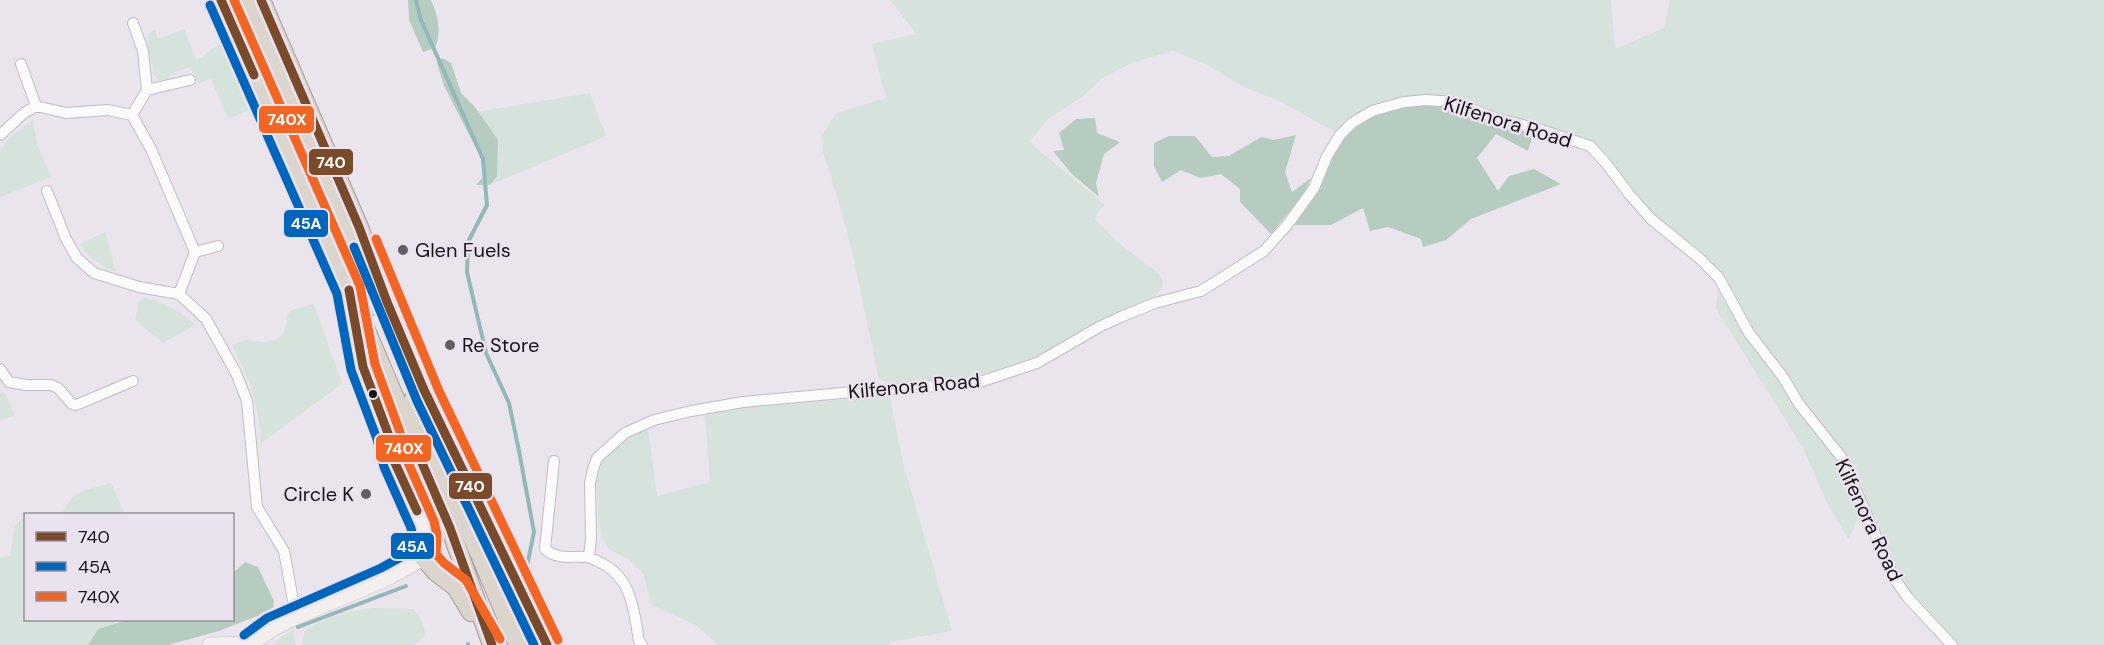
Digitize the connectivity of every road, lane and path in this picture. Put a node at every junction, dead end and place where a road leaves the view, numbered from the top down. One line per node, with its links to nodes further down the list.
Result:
1 (221, 0): 15 (highway)
2 (244, 0): 26 (highway)
3 (261, 0): 27 (highway)
4 (133, 22): 7 (street)
5 (21, 64): 8 (street)
6 (190, 80): 7 (street)
7 (147, 90): 9 (street)
8 (36, 106): 9 (street); 10 (street)
9 (132, 115): 13 (street)
10 (0, 135)
11 (47, 191): 14 (street)
12 (218, 246): 13 (street)
13 (195, 252): 14 (street)
14 (179, 294): 22 (street)
15 (360, 317): 19 (highway); 25 (highway)
16 (0, 369): 17 (street)
17 (133, 381)
18 (554, 460): 20 (street)
19 (401, 473): 21 (main road)
20 (589, 556): 28 (street); 29 (street, Kilfenora Road)
21 (424, 558): 22 (main road); 25 (highway)
22 (296, 617): 23 (main road)
23 (251, 644): 24 (main road)
24 (210, 645)
25 (491, 645)
26 (518, 645)
27 (547, 645)
28 (642, 645)
29 (1952, 645)

